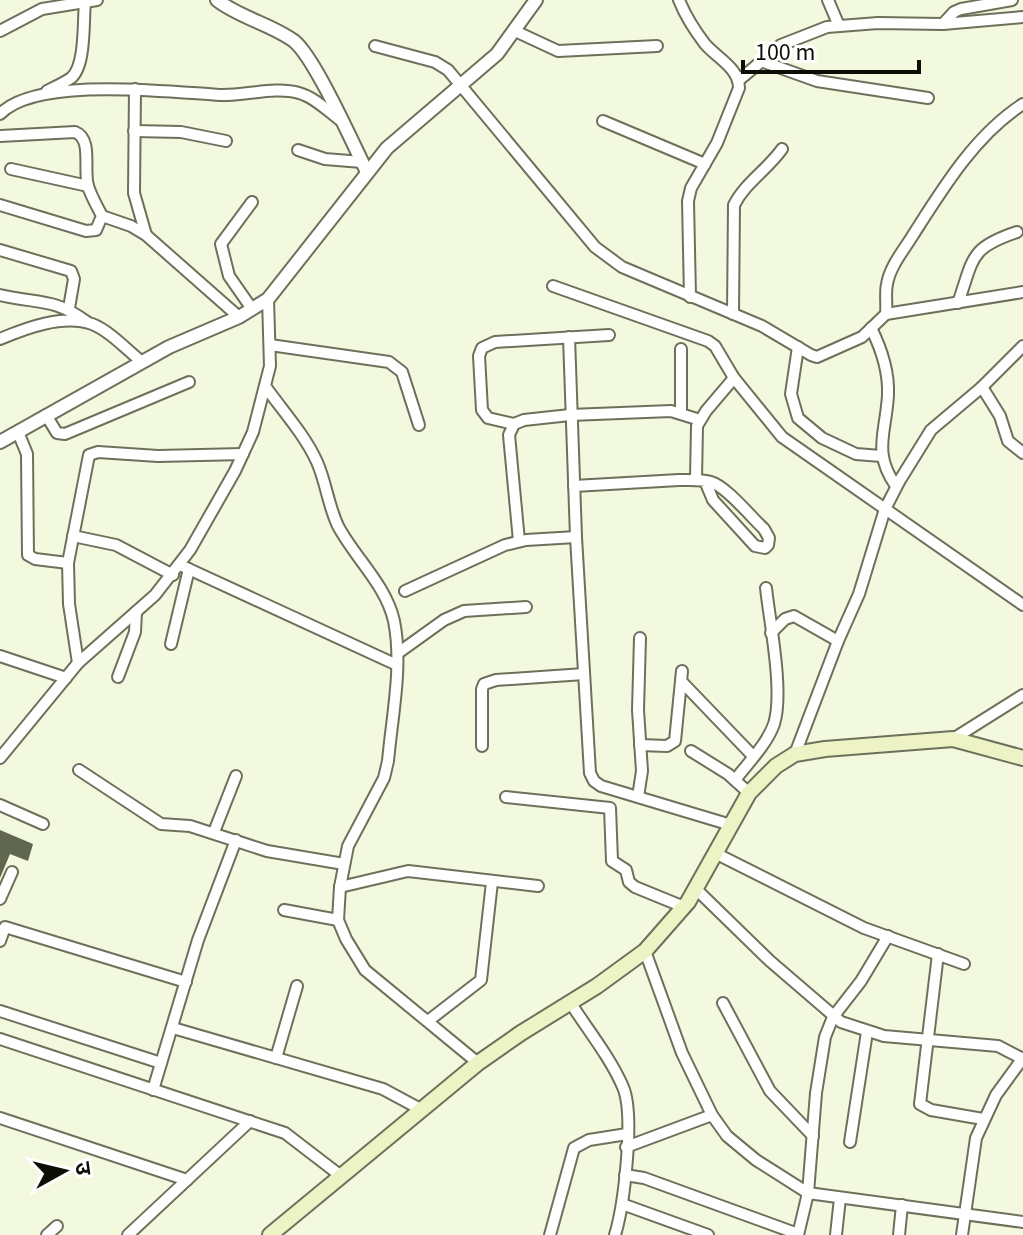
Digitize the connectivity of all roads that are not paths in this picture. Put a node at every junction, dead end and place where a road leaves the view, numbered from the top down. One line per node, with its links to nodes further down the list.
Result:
1 (97, 0): 8 (street)
2 (217, 0): 24 (street)
3 (536, 0): 13 (street)
4 (679, 0): 17 (street)
5 (828, 0): 11 (street)
6 (954, 0): 10 (street)
7 (1012, 0): 10 (street)
8 (85, 2): 12 (street); 20 (street)
9 (1023, 17): 10 (street)
10 (950, 20): 11 (street)
11 (839, 26): 16 (street)
12 (0, 31)
13 (515, 31): 15 (street); 18 (street)
14 (375, 46): 18 (street)
15 (657, 46)
16 (761, 61): 17 (street); 21 (street)
17 (739, 80): 31 (street)
18 (461, 83): 32 (street); 44 (street)
19 (135, 89): 20 (street); 24 (street); 26 (street)
20 (42, 94): 23 (street)
21 (928, 98)
22 (1023, 104): 50 (street)
23 (0, 114)
24 (340, 120): 32 (street)
25 (603, 121): 31 (street)
26 (134, 131): 28 (street); 39 (street)
27 (0, 136): 34 (street)
28 (226, 141)
29 (782, 149): 49 (street)
30 (298, 150): 32 (street)
31 (705, 164): 44 (street)
32 (364, 167): 45 (street)
33 (11, 169): 34 (street)
34 (88, 186): 37 (street)
35 (252, 202): 48 (street)
36 (0, 205): 37 (street)
37 (102, 216): 39 (street)
38 (1017, 232): 46 (street)
39 (146, 235): 51 (street)
40 (0, 250): 47 (street)
41 (553, 286): 62 (street)
42 (1023, 292): 46 (street)
43 (0, 295): 47 (street)
44 (690, 297): 49 (street)
45 (268, 299): 48 (street); 57 (street)
46 (958, 303): 50 (street)
47 (69, 308): 52 (street)
48 (252, 309): 51 (street)
49 (733, 314): 59 (street)
50 (886, 314): 53 (street)
51 (239, 317): 61 (street)
52 (89, 323): 56 (street); 61 (street)
53 (871, 328): 59 (street); 76 (street)
54 (609, 335): 55 (street)
55 (569, 337): 68 (street); 70 (street)
56 (0, 339)
57 (270, 345): 64 (street); 71 (street)
58 (1023, 346): 65 (street)
59 (798, 347): 76 (street)
60 (681, 349): 66 (street)
61 (142, 362): 67 (street)
62 (734, 378): 69 (street); 80 (street)
63 (189, 382): 67 (street)
64 (265, 386): 75 (street); 95 (street)
65 (982, 387): 74 (street); 79 (street)
66 (681, 413): 68 (street); 69 (street)
67 (46, 415): 72 (street)
68 (570, 415): 70 (street); 78 (street)
69 (700, 420): 77 (street)
70 (514, 424): 83 (street)
71 (419, 425)
72 (18, 432): 73 (street); 84 (street)
73 (0, 442)
74 (1023, 453)
75 (243, 454): 81 (street); 85 (street)
76 (881, 456): 79 (street)
77 (701, 481): 77 (street); 78 (street)
78 (574, 486): 82 (street)
79 (896, 486): 80 (street)
80 (885, 509): 88 (street); 93 (street)
81 (73, 536): 84 (street); 85 (street)
82 (576, 537): 83 (street); 99 (street)
83 (519, 541): 87 (street)
84 (68, 563): 97 (street)
85 (180, 570): 90 (street); 94 (street); 98 (street)
86 (766, 588): 91 (street)
87 (405, 591)
88 (1023, 605)
89 (526, 607): 95 (street)
90 (136, 612): 97 (street); 100 (street)
91 (771, 633): 93 (street); 108 (street)
92 (640, 638): 104 (street)
93 (838, 641): 107 (street)
94 (171, 644)
95 (398, 653): 98 (street)
96 (0, 656): 101 (street)
97 (78, 663): 101 (street)
98 (397, 665): 123 (street)
99 (584, 674): 105 (street); 116 (street)
100 (118, 677)
101 (66, 678): 109 (street)
102 (1023, 695): 103 (street)
103 (953, 739): 107 (main road); 110 (main road)
104 (640, 745): 108 (street); 116 (street)
105 (482, 746)
106 (691, 751): 113 (street)
107 (795, 754): 114 (main road)
108 (753, 756): 113 (street)
109 (0, 758)
110 (1023, 758)
111 (79, 770): 120 (street)
112 (236, 776): 120 (street)
113 (735, 780): 114 (street)
114 (749, 793): 119 (main road)
115 (506, 797): 130 (street)
116 (638, 797): 119 (street)
117 (0, 805): 118 (street)
118 (43, 824)
119 (731, 825): 122 (main road)
120 (214, 832): 121 (street)
121 (236, 840): 123 (street); 139 (street)
122 (715, 853): 128 (main road); 134 (street)
123 (344, 864): 127 (street)
124 (12, 872): 129 (street)
125 (492, 882): 126 (street); 127 (street); 145 (street)
126 (538, 886)
127 (340, 887): 132 (street)
128 (696, 889): 130 (main road); 144 (street)
129 (0, 899)
130 (684, 907): 136 (main road)
131 (284, 910): 132 (street)
132 (338, 920): 145 (street)
133 (3, 926): 135 (street); 139 (street)
134 (888, 936): 137 (street); 144 (street)
135 (0, 941)
136 (645, 951): 141 (main road); 156 (street)
137 (938, 954): 138 (street); 149 (street)
138 (964, 964)
139 (186, 982): 146 (street)
140 (297, 986): 150 (street)
141 (570, 1002): 153 (main road); 160 (street)
142 (723, 1003): 161 (street)
143 (0, 1011): 152 (street)
144 (833, 1017): 147 (street); 161 (street)
145 (428, 1021): 153 (street)
146 (173, 1028): 150 (street); 152 (street)
147 (867, 1032): 149 (street); 162 (street)
148 (0, 1039): 154 (street)
149 (928, 1042): 151 (street); 158 (street)
150 (276, 1058): 155 (street)
151 (1023, 1059): 158 (street)
152 (161, 1063): 154 (street)
153 (478, 1063): 155 (main road)
154 (153, 1090): 159 (street)
155 (422, 1110): 165 (main road)
156 (712, 1115): 163 (street); 167 (street)
157 (0, 1118): 166 (street)
158 (983, 1119): 171 (street)
159 (250, 1121): 165 (street); 166 (street)
160 (627, 1134): 163 (street); 178 (street)
161 (813, 1136): 167 (street)
162 (850, 1142)
163 (626, 1147): 164 (street)
164 (625, 1175): 169 (street); 174 (street)
165 (341, 1176): 177 (main road)
166 (187, 1180): 176 (street)
167 (808, 1193): 168 (street); 174 (street)
168 (840, 1198): 170 (street); 181 (street)
169 (622, 1204): 179 (street); 180 (street)
170 (902, 1205): 171 (street); 182 (street)
171 (964, 1213): 172 (street); 183 (street)
172 (1023, 1222)
173 (57, 1226): 175 (street)
174 (798, 1234)
175 (47, 1235)
176 (128, 1235)
177 (270, 1235)
178 (550, 1235)
179 (615, 1235)
180 (708, 1235)
181 (836, 1235)
182 (899, 1235)
183 (962, 1235)

